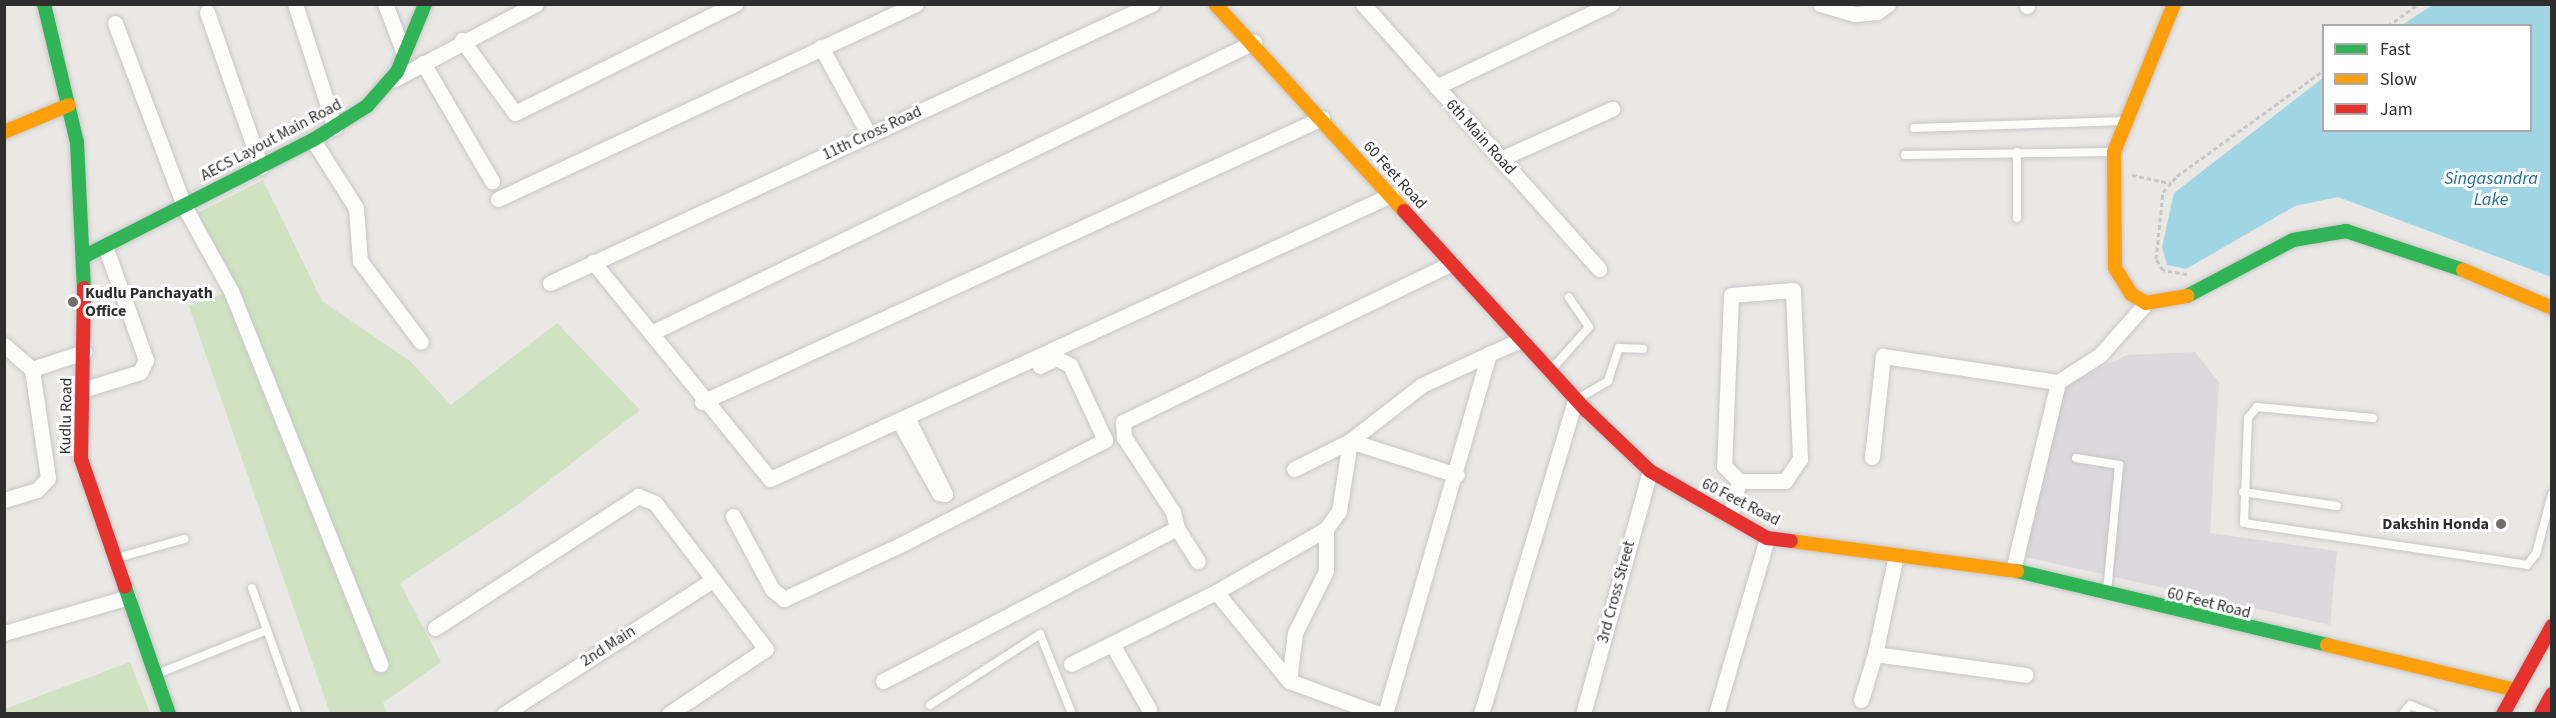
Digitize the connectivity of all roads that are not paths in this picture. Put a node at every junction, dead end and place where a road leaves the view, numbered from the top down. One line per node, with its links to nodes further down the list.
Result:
1 (44, 4): 24 (main road, Kudlu Road)
2 (295, 4): 28 (street)
3 (385, 4): 20 (street)
4 (425, 4): 20 (main road, AECS Layout Main Road)
5 (536, 4): 17 (street)
6 (735, 4): 17 (street)
7 (916, 4): 19 (street)
8 (1152, 4): 31 (street, 11th Cross Road)
9 (1215, 4): 18 (main road, 60 Feet Road)
10 (1611, 4): 23 (street)
11 (1820, 4): 12 (street)
12 (1888, 4)
13 (2174, 4): 27 (main road)
14 (1370, 6): 23 (street, 6th Main Road)
15 (207, 12): 37 (street)
16 (115, 23): 41 (street)
17 (462, 40): 21 (street)
18 (1254, 42): 26 (main road, 60 Feet Road); 52 (street)
19 (821, 47): 31 (street); 40 (street)
20 (404, 53): 22 (main road, AECS Layout Main Road)
21 (423, 63): 22 (street); 38 (street)
22 (390, 81): 28 (main road, AECS Layout Main Road)
23 (1436, 87): 36 (street, 6th Main Road)
24 (69, 105): 30 (main road); 44 (main road, Kudlu Road)
25 (1612, 109): 36 (street)
26 (1322, 118): 39 (main road, 60 Feet Road); 64 (street)
27 (2125, 121): 29 (lane); 34 (main road)
28 (335, 128): 32 (main road, AECS Layout Main Road)
29 (1914, 128)
30 (4, 132)
31 (869, 135): 45 (street, 11th Cross Road)
32 (313, 140): 37 (main road, AECS Layout Main Road); 54 (street)
33 (2017, 152): 34 (lane); 35 (lane); 42 (lane)
34 (2114, 152): 50 (main road)
35 (1905, 155)
36 (1500, 159): 47 (street, 6th Main Road)
37 (261, 166): 41 (main road, AECS Layout Main Road)
38 (492, 181)
39 (1391, 195): 46 (main road, 60 Feet Road); 66 (street)
40 (498, 199)
41 (184, 206): 43 (main road, AECS Layout Main Road); 100 (street)
42 (2017, 218)
43 (105, 246): 44 (main road, AECS Layout Main Road); 62 (street)
44 (85, 256): 57 (main road, Kudlu Road)
45 (593, 262): 48 (street, 11th Cross Road); 52 (street)
46 (1452, 263): 53 (main road, 60 Feet Road); 81 (street)
47 (1599, 269)
48 (550, 282)
49 (1569, 297): 60 (lane)
50 (2146, 303): 51 (main road); 61 (street)
51 (2552, 308)
52 (651, 333): 64 (street)
53 (1522, 339): 58 (street); 60 (main road, 60 Feet Road)
54 (421, 342)
55 (4, 345): 59 (street)
56 (1643, 349): 63 (lane)
57 (84, 352): 59 (street); 62 (main road, Kudlu Road)
58 (1489, 354): 67 (street); 72 (street)
59 (32, 369): 76 (street)
60 (1550, 371): 63 (main road, 60 Feet Road)
61 (2058, 382): 68 (street); 88 (street)
62 (82, 390): 86 (main road, Kudlu Road)
63 (1575, 400): 71 (main road, 60 Feet Road); 118 (street)
64 (702, 402): 66 (street)
65 (2373, 417): 74 (lane)
66 (908, 426): 78 (street); 78 (street)
67 (1350, 441): 70 (street); 72 (street); 82 (street)
68 (1872, 457)
69 (2076, 458): 92 (lane)
70 (1294, 469)
71 (1650, 471): 80 (main road, 60 Feet Road); 119 (street, 3rd Cross Street)
72 (1457, 475): 117 (street)
73 (1739, 481): 73 (street); 80 (street)
74 (2243, 492): 75 (lane); 77 (lane)
75 (2552, 494)
76 (4, 500)
77 (2337, 506)
78 (960, 515): 79 (street)
79 (733, 516)
80 (1730, 516): 83 (main road, 60 Feet Road)
81 (1177, 528): 87 (street); 104 (street)
82 (1326, 529): 91 (street); 105 (street)
83 (1767, 538): 85 (main road, 60 Feet Road); 120 (street)
84 (184, 539): 86 (lane)
85 (1896, 555): 88 (main road, 60 Feet Road); 99 (street)
86 (116, 559): 93 (main road, Kudlu Road)
87 (1198, 561)
88 (2013, 570): 92 (main road, 60 Feet Road)
89 (713, 580): 95 (street); 113 (street, 2nd Main); 114 (street)
90 (252, 588): 96 (lane)
91 (1216, 592): 98 (street); 105 (street)
92 (2106, 595): 106 (main road, 60 Feet Road)
93 (129, 597): 97 (street); 102 (main road, Kudlu Road)
94 (2552, 626): 106 (main road)
95 (435, 627)
96 (267, 630): 102 (lane); 112 (lane)
97 (4, 633)
98 (1112, 644): 101 (street); 110 (street)
99 (1875, 654): 103 (street); 108 (street)
100 (380, 664)
101 (1071, 664)
102 (156, 675): 111 (main road, Kudlu Road)
103 (2026, 675)
104 (883, 681)
105 (1289, 681): 116 (street)
106 (2516, 690): 123 (main road)
107 (2552, 694): 124 (main road)
108 (1861, 700)
109 (930, 705): 115 (lane)
110 (1149, 709)
111 (169, 714)
112 (297, 714)
113 (504, 714)
114 (669, 714)
115 (1072, 714)
116 (1379, 714)
117 (1385, 714)
118 (1480, 714)
119 (1583, 714)
120 (1716, 714)
121 (2403, 714): 122 (lane)
122 (2432, 714)
123 (2503, 714)
124 (2541, 714)

